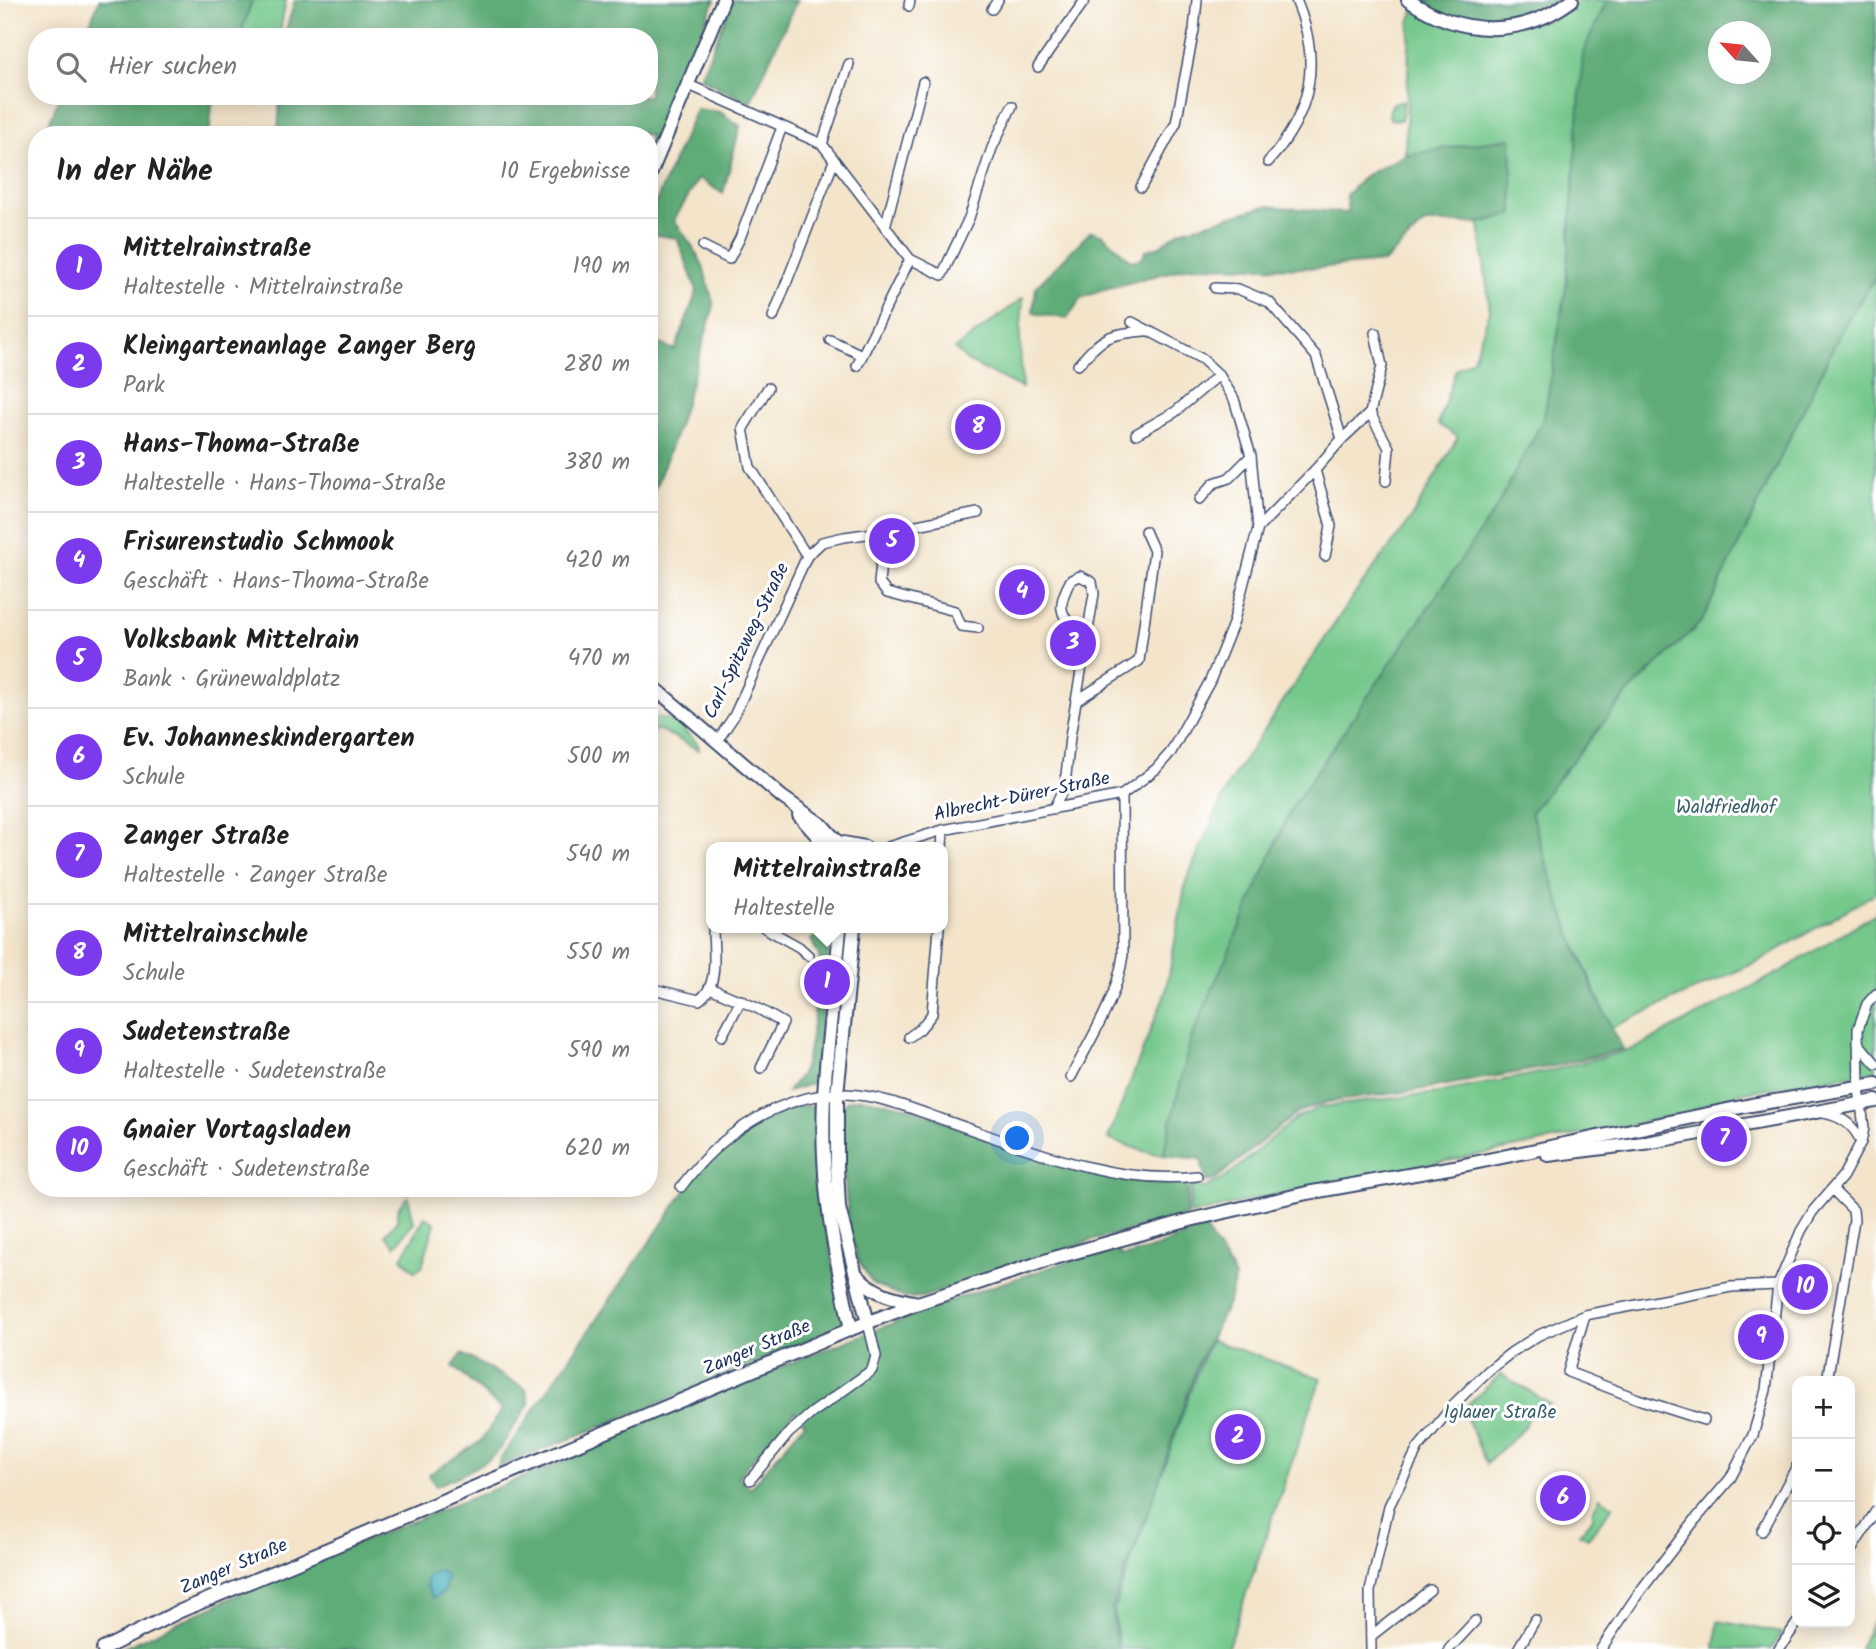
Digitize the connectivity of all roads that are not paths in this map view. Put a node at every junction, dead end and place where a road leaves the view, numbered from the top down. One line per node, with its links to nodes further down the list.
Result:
1 (723, 0): 12 (street)
2 (998, 0): 8 (street)
3 (1085, 0): 10 (street)
4 (1197, 0): 19 (street)
5 (1296, 0): 18 (street)
6 (1408, 0): 7 (street)
7 (1572, 0)
8 (992, 9)
9 (849, 64): 15 (street)
10 (1038, 67)
11 (923, 82): 20 (street)
12 (689, 85): 14 (street); 16 (street)
13 (1012, 106): 22 (street)
14 (782, 127): 15 (street); 21 (street)
15 (822, 144): 17 (street)
16 (658, 156)
17 (834, 161): 20 (street); 24 (street)
18 (1268, 162)
19 (1142, 187)
20 (885, 227): 22 (street)
21 (703, 246)
22 (910, 259): 29 (street)
23 (1215, 288): 36 (street)
24 (773, 317)
25 (1132, 322): 26 (street, Albrecht-Dürer-Straße)
26 (1147, 331): 30 (street); 32 (street, Albrecht-Dürer-Straße)
27 (1375, 333): 34 (street)
28 (830, 340): 29 (street)
29 (862, 355): 31 (street)
30 (1078, 365)
31 (857, 366)
32 (1219, 375): 35 (street); 37 (street, Albrecht-Dürer-Straße)
33 (768, 388): 45 (street, Carl-Spitzweg-Straße)
34 (1370, 413): 36 (street); 39 (street)
35 (1136, 434)
36 (1342, 439): 38 (street)
37 (1251, 456): 40 (street); 42 (street, Albrecht-Dürer-Straße)
38 (1315, 470): 42 (street); 46 (street)
39 (1386, 481)
40 (1199, 500)
41 (978, 513): 43 (street, Carl-Spitzweg-Straße)
42 (1258, 528): 55 (street, Albrecht-Dürer-Straße)
43 (884, 531): 45 (street, Carl-Spitzweg-Straße); 47 (street)
44 (1145, 531): 53 (street)
45 (807, 556): 54 (street, Carl-Spitzweg-Straße)
46 (1325, 556)
47 (978, 628)
48 (1085, 648): 48 (street); 53 (street)
49 (658, 687): 51 (street)
50 (658, 689): 51 (street)
51 (662, 692): 52 (street); 54 (street)
52 (658, 697)
53 (1076, 701): 56 (street)
54 (718, 740): 58 (street)
55 (1122, 795): 56 (street, Albrecht-Dürer-Straße); 76 (street)
56 (1054, 808): 57 (street, Albrecht-Dürer-Straße)
57 (943, 830): 59 (street, Albrecht-Dürer-Straße); 60 (street)
58 (834, 842)
59 (904, 842)
60 (942, 842)
61 (713, 933): 67 (street)
62 (774, 933): 66 (street)
63 (840, 933): 79 (street)
64 (853, 933): 79 (street)
65 (939, 933): 72 (street)
66 (809, 956)
67 (710, 988): 68 (street); 70 (street)
68 (658, 990)
69 (1876, 995): 73 (street)
70 (741, 1000): 71 (street); 75 (street)
71 (722, 1036)
72 (909, 1037)
73 (1858, 1043): 74 (street); 78 (street)
74 (1876, 1064)
75 (761, 1068)
76 (1071, 1077)
77 (1876, 1084): 78 (street, Zanger Straße)
78 (1859, 1088): 81 (street); 84 (street, Zanger Straße)
79 (830, 1094): 85 (street); 86 (street); 88 (street); 93 (street)
80 (1876, 1101): 81 (street, Zanger Straße)
81 (1861, 1104): 82 (street, Zanger Straße); 83 (street)
82 (1814, 1112): 83 (street); 84 (street, Zanger Straße)
83 (1861, 1142): 87 (street)
84 (1454, 1167): 90 (street, Zanger Straße)
85 (1197, 1176)
86 (681, 1187)
87 (1833, 1190): 89 (street); 94 (street)
88 (855, 1273): 90 (street); 92 (street)
89 (1778, 1285): 91 (street); 110 (street)
90 (918, 1303): 92 (street, Zanger Straße)
91 (1585, 1315): 95 (street); 105 (street)
92 (868, 1323): 93 (street, Zanger Straße); 97 (street)
93 (852, 1329): 106 (street, Zanger Straße)
94 (1827, 1376)
95 (1704, 1420)
96 (1792, 1475): 99 (street)
97 (750, 1480)
98 (1876, 1511): 100 (street)
99 (1762, 1531)
100 (1855, 1544)
101 (1430, 1590): 105 (street)
102 (1535, 1619): 109 (street)
103 (1475, 1622): 108 (street)
104 (1794, 1628): 111 (street)
105 (1371, 1636): 107 (street)
106 (103, 1649)
107 (1371, 1649)
108 (1449, 1649)
109 (1518, 1649)
110 (1601, 1649)
111 (1779, 1649)

